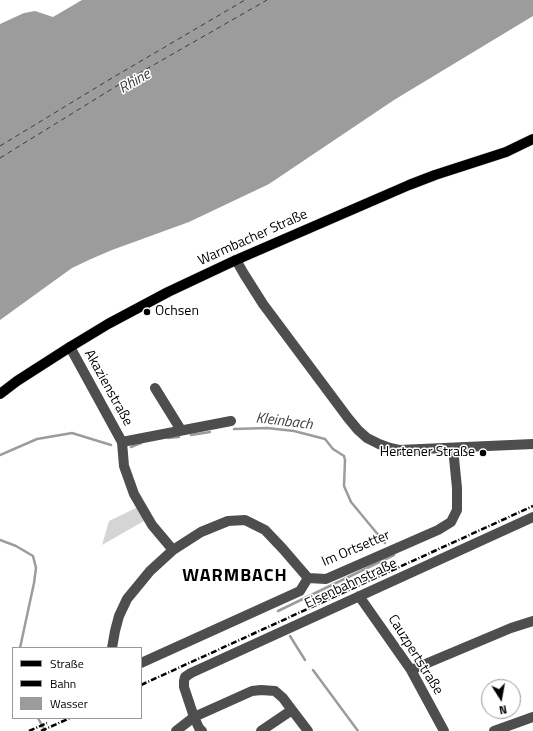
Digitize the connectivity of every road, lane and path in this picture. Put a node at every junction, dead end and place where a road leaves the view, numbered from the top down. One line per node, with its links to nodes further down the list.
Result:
1 (533, 139): 2 (main road, Warmbacher Straße)
2 (236, 260): 3 (main road, Warmbacher Straße); 10 (street)
3 (70, 347): 5 (main road, Warmbacher Straße); 8 (street, Akazienstraße)
4 (155, 388): 7 (street)
5 (0, 394)
6 (231, 421): 7 (street, Akazienstraße)
7 (181, 430): 8 (street, Akazienstraße)
8 (122, 442): 12 (street, Akazienstraße)
9 (533, 444): 10 (street)
10 (453, 448): 13 (street, Im Ortsetter)
11 (533, 516): 14 (street, Eisenbahnstraße)
12 (173, 550): 13 (street, Im Ortsetter); 16 (street, Im Ortsetter)
13 (308, 578): 17 (street)
14 (359, 596): 18 (street, Cauzpertstraße); 20 (street, Eisenbahnstraße)
15 (533, 621): 18 (street)
16 (112, 647)
17 (142, 663)
18 (411, 670): 26 (street, Cauzpertstraße)
19 (292, 710): 20 (street); 24 (street); 25 (street)
20 (194, 717): 22 (street); 23 (street)
21 (533, 717): 27 (street)
22 (176, 731)
23 (202, 731)
24 (261, 731)
25 (308, 731)
26 (444, 731)
27 (494, 731)

